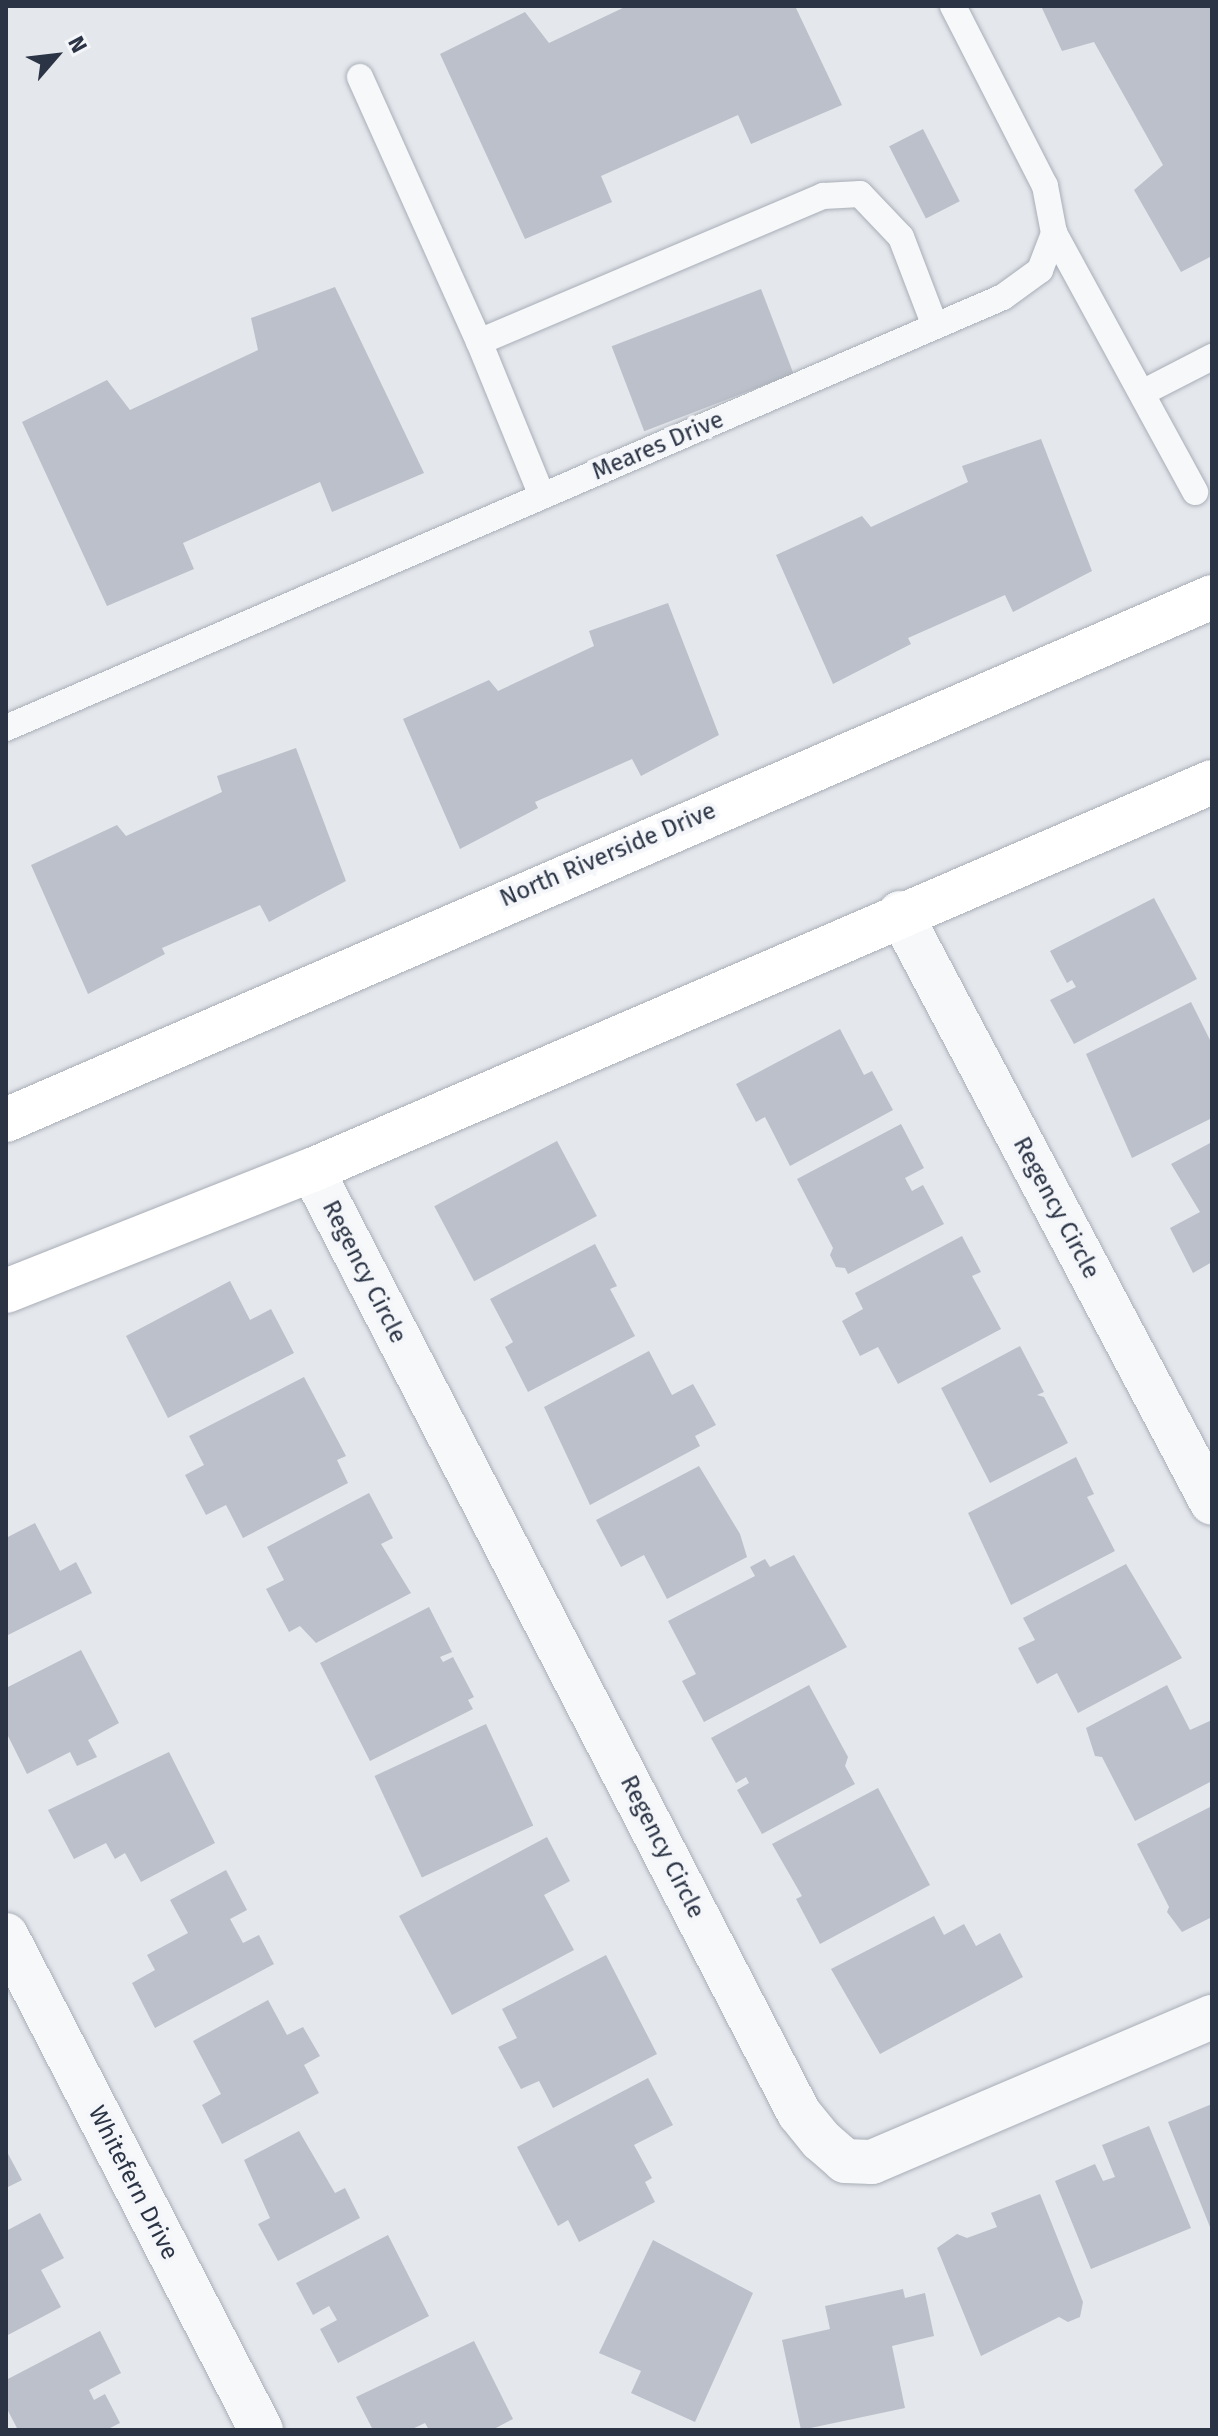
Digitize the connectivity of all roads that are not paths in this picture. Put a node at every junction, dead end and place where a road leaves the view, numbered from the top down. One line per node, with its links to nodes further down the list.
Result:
1 (953, 6): 3 (lane)
2 (360, 77): 5 (lane)
3 (1054, 233): 4 (lane, Meares Drive); 7 (lane)
4 (935, 326): 5 (lane); 9 (lane, Meares Drive)
5 (479, 342): 9 (lane)
6 (1212, 357): 7 (lane)
7 (1142, 393): 8 (lane)
8 (1195, 492)
9 (542, 496): 11 (lane, Meares Drive)
10 (1212, 597): 14 (main road, North Riverside Drive)
11 (6, 728)
12 (1212, 782): 13 (main road)
13 (900, 913): 15 (main road); 17 (street, Regency Circle)
14 (6, 1120)
15 (312, 1170): 16 (main road); 19 (street, Regency Circle)
16 (6, 1291)
17 (1212, 1503)
18 (6, 1935): 20 (street, Whitefern Drive)
19 (1212, 2017)
20 (261, 2430)

